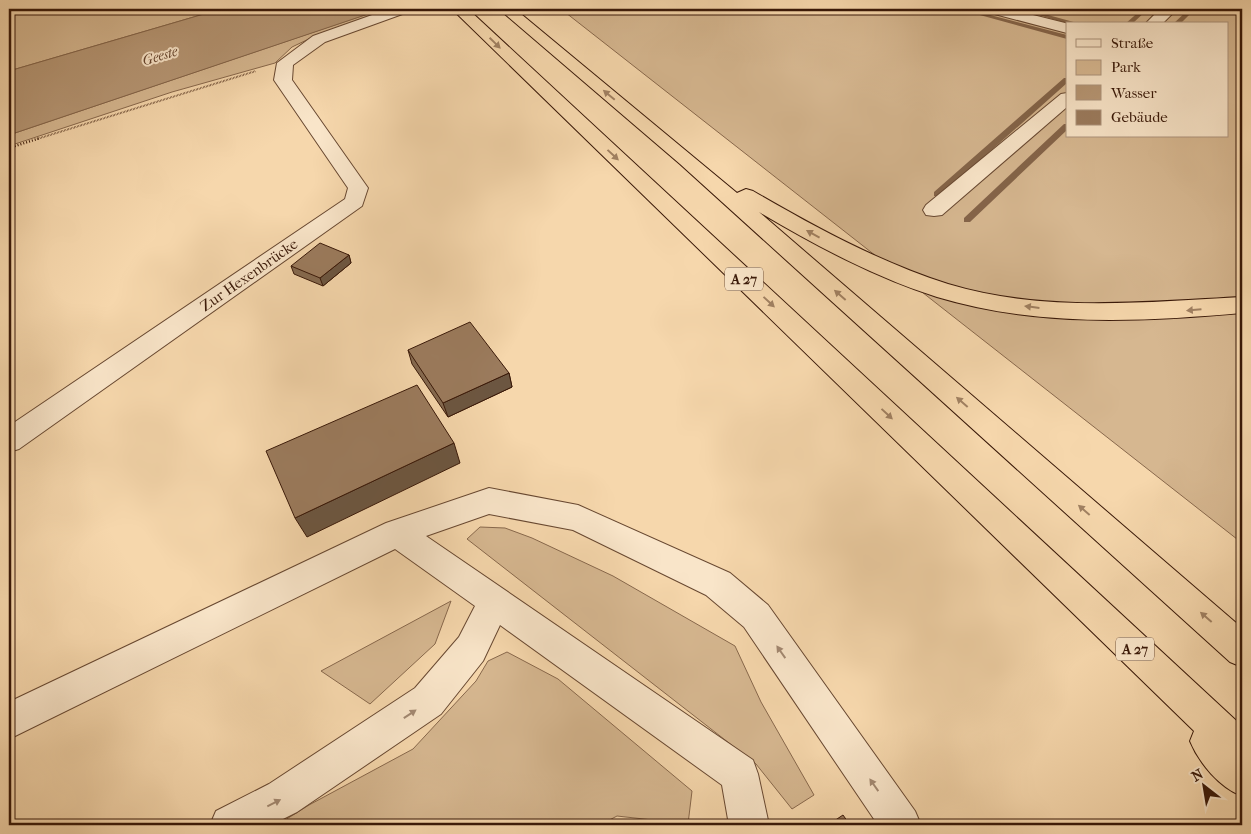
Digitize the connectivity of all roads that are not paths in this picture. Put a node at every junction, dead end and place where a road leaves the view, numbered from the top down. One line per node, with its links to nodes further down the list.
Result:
1 (404, 9): 12 (street, Zur Hexenbrücke)
2 (459, 9): 14 (highway, A 27, one-way to 14)
3 (506, 9): 9 (highway, one-way to 3)
4 (992, 9): 7 (street)
5 (1169, 9): 6 (street)
6 (1155, 22)
7 (1066, 28)
8 (1066, 99): 10 (street)
9 (687, 160): 11 (highway, one-way to 9); 16 (highway, one-way to 9)
10 (934, 210)
11 (1242, 305)
12 (9, 441)
13 (397, 533): 15 (street); 17 (street); 22 (street, one-way to 13)
14 (1029, 548): 18 (highway, A 27); 19 (highway)
15 (494, 602): 20 (street, one-way to 15); 21 (street)
16 (1242, 650)
17 (9, 721)
18 (1242, 751)
19 (1242, 777)
20 (230, 825)
21 (749, 825)
22 (901, 825)

